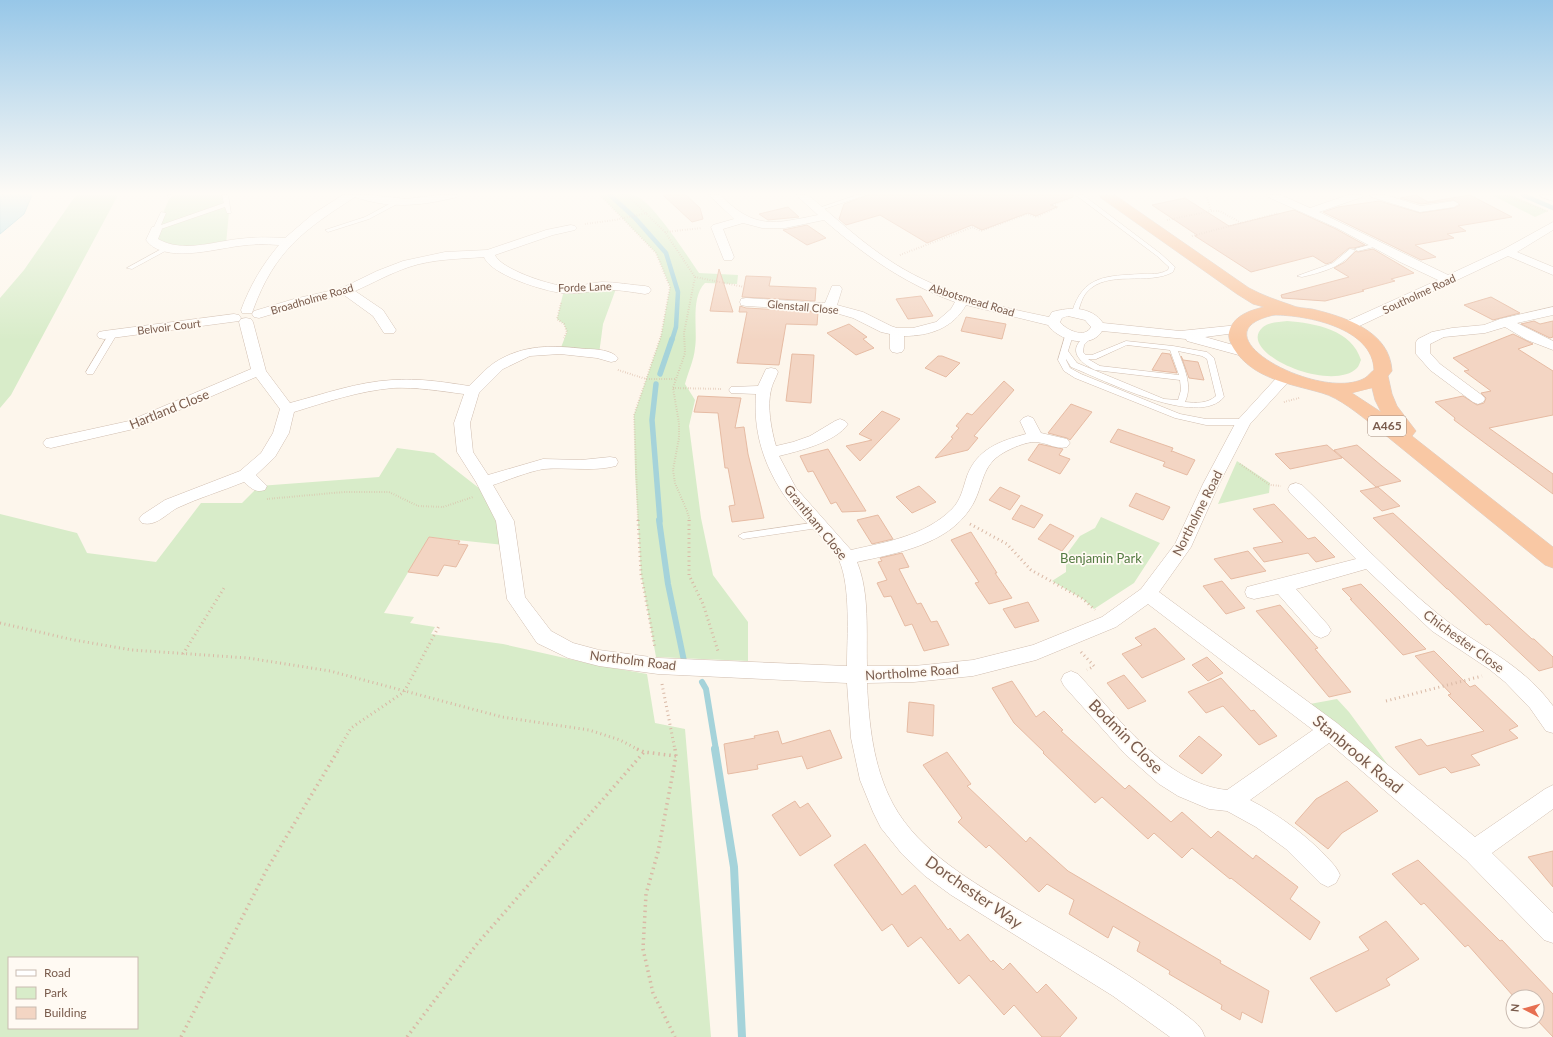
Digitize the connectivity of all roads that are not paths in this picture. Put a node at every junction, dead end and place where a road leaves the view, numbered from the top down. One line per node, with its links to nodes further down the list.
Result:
1 (156, 243): 13 (street)
2 (234, 243): 13 (street)
3 (287, 243): 30 (street)
4 (516, 243): 15 (street, Broadholme Road)
5 (723, 243): 16 (street)
6 (861, 243): 24 (street, Abbotsmead Road)
7 (1144, 243): 28 (lane)
8 (1185, 243): 11 (highway)
9 (1373, 243): 12 (street)
10 (1522, 243): 14 (street, Southolme Road)
11 (1188, 245): 29 (highway); 33 (highway)
12 (1376, 245): 19 (lane); 20 (street)
13 (167, 248): 17 (lane)
14 (1508, 252): 18 (street); 20 (street, Southolme Road)
15 (488, 253): 22 (street, Forde Lane); 23 (street, Broadholme Road)
16 (728, 257)
17 (130, 268)
18 (1553, 272)
19 (1300, 276)
20 (1449, 280): 34 (street, Southolme Road)
21 (836, 289): 26 (street)
22 (645, 290)
23 (346, 291): 30 (street, Broadholme Road); 35 (street)
24 (962, 299): 31 (street, Abbotsmead Road); 37 (street, Glenstall Close)
25 (746, 302): 26 (street, Glenstall Close)
26 (830, 307): 37 (street, Glenstall Close)
27 (1553, 311): 32 (street)
28 (1075, 312): 31 (street); 36 (street)
29 (1301, 312): 33 (highway); 34 (highway)
30 (246, 316): 38 (street, Belvoir Court); 48 (street)
31 (1053, 322): 39 (street)
32 (1505, 322): 41 (street); 58 (street)
33 (1241, 324): 40 (street); 45 (highway)
34 (1348, 326): 51 (highway)
35 (389, 330)
36 (1094, 331): 39 (street); 40 (street); 46 (lane)
37 (898, 332): 43 (street)
38 (108, 335): 49 (lane)
39 (1069, 335): 44 (lane)
40 (1180, 335): 45 (street)
41 (1553, 346)
42 (1173, 348): 46 (lane); 53 (lane); 59 (lane)
43 (897, 349)
44 (1064, 351): 59 (lane); 62 (lane)
45 (1246, 353): 52 (highway)
46 (1080, 355): 53 (lane)
47 (611, 358): 57 (street, Northolm Road)
48 (259, 371): 60 (street); 65 (street, Hartland Close)
49 (90, 372)
50 (771, 372): 56 (street, Grantham Close)
51 (1379, 376): 54 (highway); 69 (highway, A465)
52 (1285, 377): 54 (highway); 62 (street, Northolme Road)
53 (1182, 378): 59 (lane)
54 (1326, 388): 69 (highway, A465)
55 (736, 390): 56 (street)
56 (764, 390): 67 (street, Grantham Close)
57 (472, 391): 60 (street); 71 (street, Northolm Road)
58 (1478, 399)
59 (1172, 403)
60 (287, 409): 70 (street)
61 (1028, 421): 64 (street)
62 (1244, 422): 82 (street, Northolme Road)
63 (840, 424): 67 (street)
64 (1035, 437): 66 (street); 77 (street)
65 (52, 443)
66 (1062, 443)
67 (769, 452): 75 (street, Grantham Close)
68 (610, 462): 71 (street)
69 (1444, 471): 78 (highway, A465)
70 (246, 475): 73 (street); 74 (street)
71 (486, 487): 84 (street, Northolm Road)
72 (1296, 488): 79 (street, Chichester Close)
73 (260, 492)
74 (148, 519)
75 (818, 524): 76 (lane); 77 (street, Grantham Close)
76 (743, 536)
77 (847, 558): 84 (street, Grantham Close)
78 (1553, 559)
79 (1369, 562): 80 (street); 86 (street, Chichester Close)
80 (1282, 586): 81 (street); 83 (street)
81 (1254, 592)
82 (1148, 594): 84 (street, Northolme Road); 87 (street, Stanbrook Road)
83 (1321, 630)
84 (858, 675): 93 (street, Dorchester Way)
85 (1071, 680): 89 (street, Bodmin Close)
86 (1553, 724)
87 (1330, 730): 89 (street); 90 (street, Stanbrook Road)
88 (1553, 796): 90 (street)
89 (1230, 801): 91 (street, Bodmin Close)
90 (1474, 852): 92 (street, Stanbrook Road)
91 (1328, 875)
92 (1553, 931)
93 (1191, 1037)

